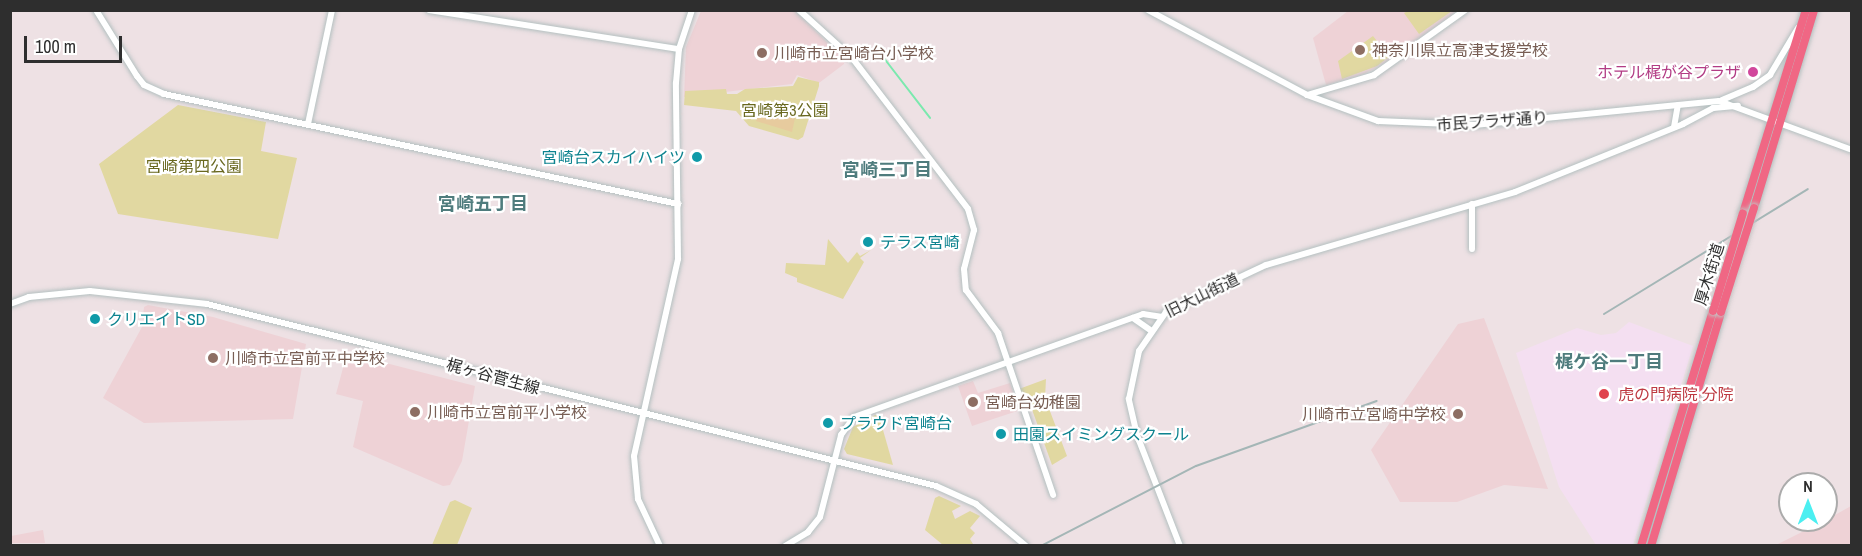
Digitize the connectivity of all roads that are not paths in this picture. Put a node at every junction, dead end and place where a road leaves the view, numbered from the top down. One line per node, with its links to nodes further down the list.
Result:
1 (96, 10): 17 (street)
2 (332, 10): 17 (street)
3 (429, 10): 11 (street)
4 (692, 10): 11 (street)
5 (799, 10): 28 (street)
6 (1148, 10): 12 (street, 市民プラザ通り)
7 (1465, 10): 12 (street)
8 (1806, 10): 10 (highway, 厚木街道)
9 (1814, 10): 16 (highway, 厚木街道)
10 (1801, 23): 13 (street, 市民プラザ通り); 16 (highway, 厚木街道)
11 (679, 49): 20 (street)
12 (1307, 95): 14 (street, 市民プラザ通り)
13 (1719, 101): 14 (street, 市民プラザ通り); 15 (street, 市民プラザ通り)
14 (1678, 105): 18 (street)
15 (1738, 106): 16 (street, 市民プラザ通り); 18 (street)
16 (1774, 121): 19 (street, 市民プラザ通り); 24 (highway, 厚木街道, bridge); 24 (highway, 厚木街道, bridge)
17 (308, 124): 20 (street)
18 (1674, 127): 21 (street, 旧大山街道)
19 (1851, 150)
20 (678, 204): 29 (street)
21 (1472, 204): 22 (street); 25 (street, 旧大山街道)
22 (1472, 249)
23 (10, 304): 29 (street, 梶ヶ谷菅生線)
24 (1717, 312): 36 (highway, 厚木街道); 37 (highway, 厚木街道)
25 (1161, 317): 26 (street, 旧大山街道); 27 (street)
26 (1133, 318): 27 (street); 28 (street, 旧大山街道)
27 (1150, 330): 35 (street)
28 (1008, 363): 30 (street, 旧大山街道); 31 (street)
29 (642, 413): 30 (street, 梶ヶ谷菅生線); 32 (street)
30 (835, 460): 33 (street, 旧大山街道); 34 (street, 梶ヶ谷菅生線)
31 (1053, 495)
32 (660, 546)
33 (785, 546)
34 (1026, 546)
35 (1180, 546)
36 (1641, 546)
37 (1651, 546)

